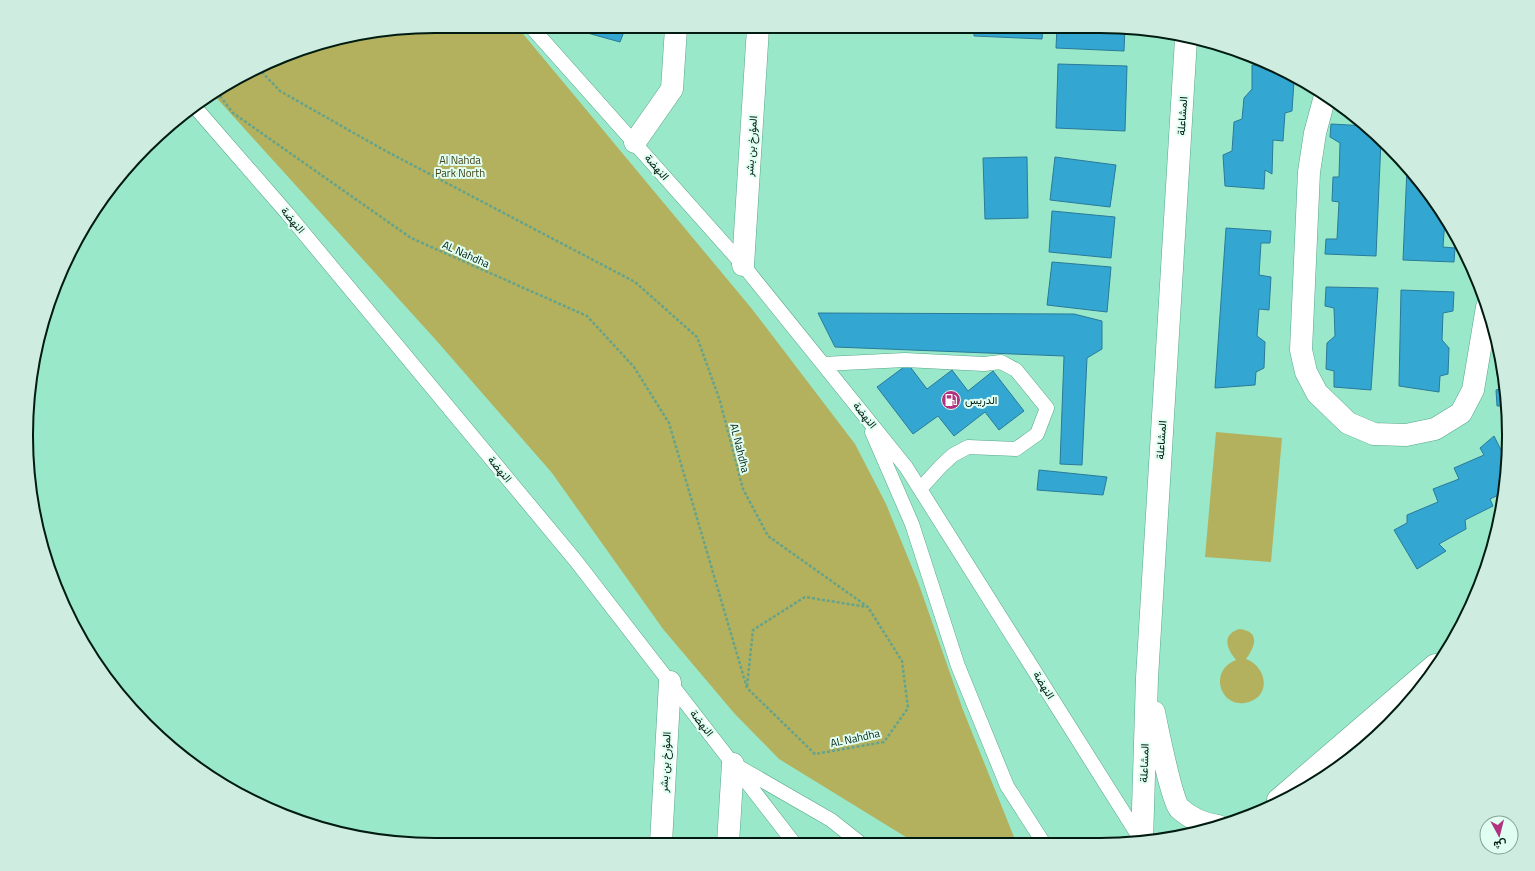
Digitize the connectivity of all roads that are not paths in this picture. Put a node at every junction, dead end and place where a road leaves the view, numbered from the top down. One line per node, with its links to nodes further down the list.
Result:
1 (537, 33): 7 (lane, النهضة)
2 (676, 33): 7 (street)
3 (758, 33): 8 (street, المؤرخ بن بشر)
4 (1186, 43): 13 (street, المشاعلة)
5 (1324, 101): 9 (street)
6 (198, 111): 14 (lane, النهضة)
7 (636, 142): 8 (lane, النهضة)
8 (743, 265): 10 (lane, النهضة)
9 (1484, 318)
10 (823, 364): 11 (lane, النهضة); 12 (lane)
11 (865, 416): 12 (lane, النهضة); 26 (lane)
12 (920, 489): 20 (lane, النهضة)
13 (1147, 678): 19 (street); 21 (street, المشاعلة)
14 (670, 682): 17 (lane, النهضة); 22 (street, المؤرخ بن بشر)
15 (1415, 686): 16 (street)
16 (1380, 722): 18 (street)
17 (733, 764): 23 (street); 24 (lane, النهضة); 25 (lane)
18 (1294, 787)
19 (1203, 824)
20 (1139, 836)
21 (1142, 836)
22 (661, 838)
23 (728, 838)
24 (790, 838)
25 (854, 838)
26 (1040, 838)

